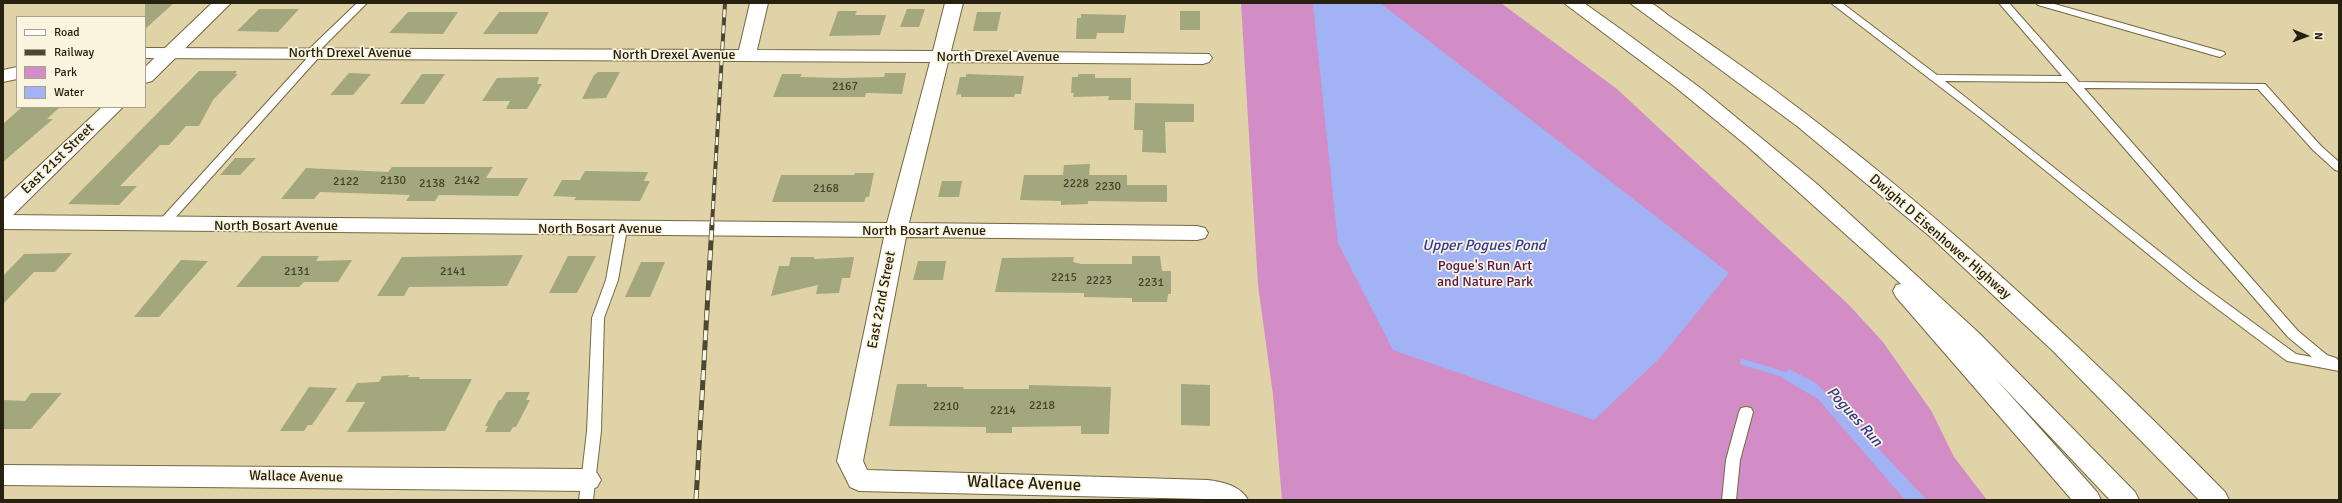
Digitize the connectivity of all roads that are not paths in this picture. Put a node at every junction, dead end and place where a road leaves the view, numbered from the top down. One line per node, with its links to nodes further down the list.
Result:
1 (222, 3): 11 (main road)
2 (362, 3): 12 (lane)
3 (759, 3): 14 (main road)
4 (954, 3): 15 (main road, East 22nd Street)
5 (1573, 3): 24 (main road)
6 (1639, 3): 33 (main road, Dwight D Eisenhower Highway)
7 (1836, 3): 20 (lane)
8 (2004, 3): 21 (lane)
9 (2041, 3): 13 (lane)
10 (146, 52): 11 (main road, North Drexel Avenue)
11 (170, 53): 12 (main road, North Drexel Avenue); 18 (main road)
12 (314, 53): 14 (main road, North Drexel Avenue); 27 (lane)
13 (2220, 54)
14 (746, 56): 15 (main road, North Drexel Avenue)
15 (941, 56): 16 (main road, North Drexel Avenue); 29 (main road, East 22nd Street)
16 (1203, 58)
17 (16, 73): 19 (main road)
18 (146, 75)
19 (3, 76)
20 (1933, 78): 21 (lane); 31 (lane)
21 (2073, 82): 23 (lane); 31 (lane)
22 (112, 108): 25 (main road, East 21st Street)
23 (2339, 168)
24 (1809, 187): 39 (main road); 40 (main road)
25 (3, 212)
26 (3, 222): 27 (main road, North Bosart Avenue)
27 (162, 225): 28 (main road, North Bosart Avenue)
28 (621, 229): 29 (main road, North Bosart Avenue); 36 (lane)
29 (896, 231): 30 (main road, North Bosart Avenue); 35 (main road, East 22nd Street)
30 (1197, 233)
31 (2339, 365)
32 (1746, 412): 38 (lane)
33 (2150, 432): 41 (main road, Dwight D Eisenhower Highway); 42 (main road)
34 (3, 475): 36 (main road, Wallace Avenue)
35 (859, 480): 37 (main road, Wallace Avenue)
36 (587, 490)
37 (1235, 500)
38 (1729, 500)
39 (2088, 500)
40 (2126, 500)
41 (2216, 500)
42 (2223, 500)

